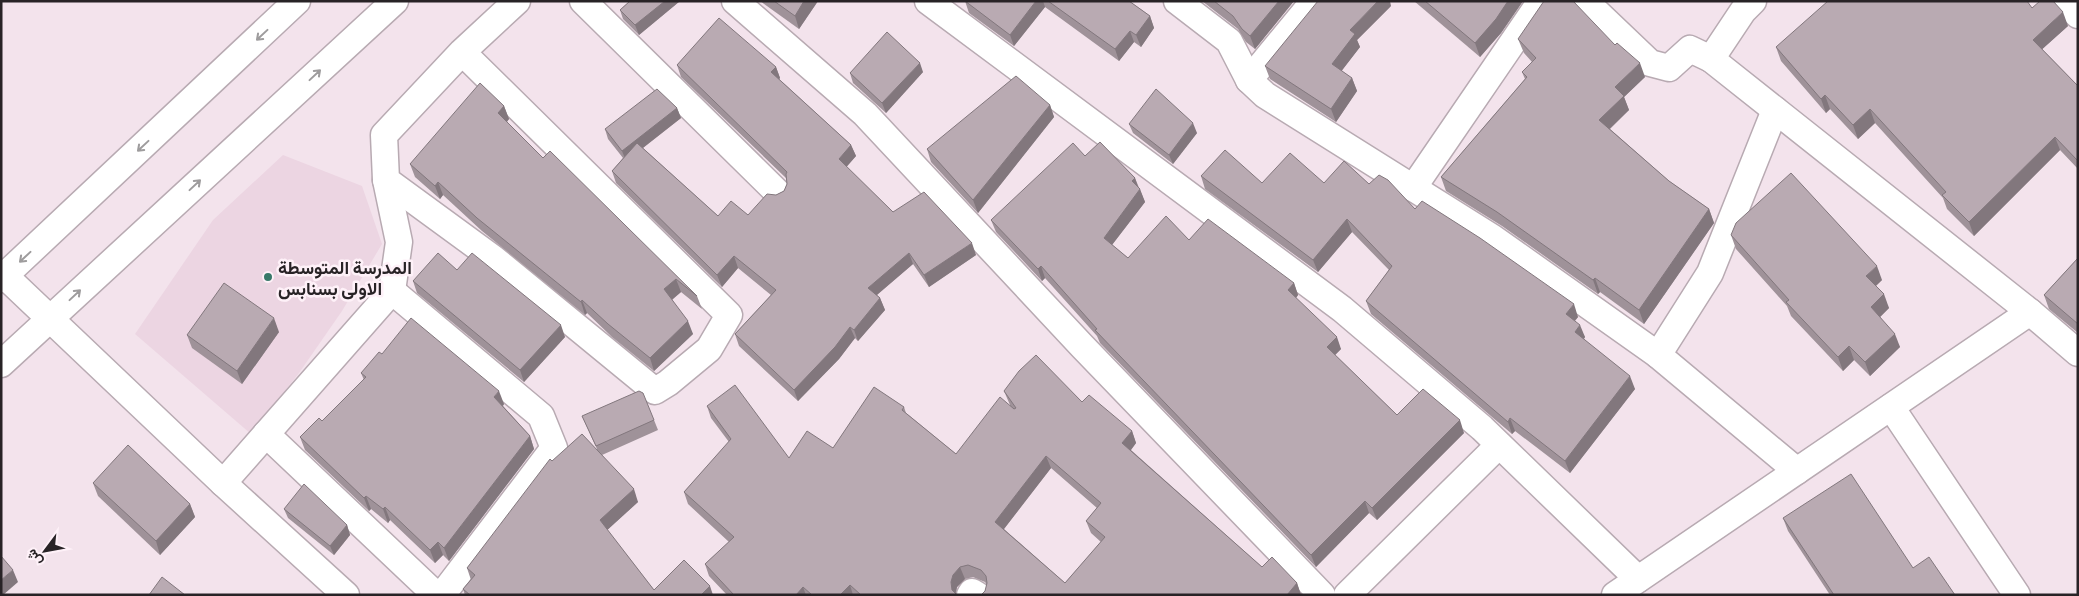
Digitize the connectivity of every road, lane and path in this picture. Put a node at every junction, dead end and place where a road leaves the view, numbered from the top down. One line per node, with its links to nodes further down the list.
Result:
1 (298, 1): 21 (street, one-way to 21)
2 (395, 1): 24 (street, one-way to 2)
3 (517, 1): 14 (street)
4 (583, 1): 20 (street)
5 (735, 1): 39 (street)
6 (928, 1): 30 (street)
7 (1177, 1): 16 (street)
8 (1314, 1): 16 (street)
9 (1541, 1): 19 (street)
10 (1586, 1): 15 (street)
11 (2064, 1): 13 (street)
12 (1743, 5): 15 (street)
13 (2078, 15)
14 (462, 52): 18 (street); 18 (street)
15 (1711, 59): 17 (street)
16 (1249, 80): 19 (street)
17 (1775, 110): 23 (street); 26 (street)
18 (386, 180): 22 (street)
19 (1413, 188): 26 (street)
20 (777, 192)
21 (3, 278): 24 (street)
22 (392, 291): 29 (street); 36 (street)
23 (2030, 312): 25 (street); 28 (street)
24 (50, 318): 27 (street); 32 (street)
25 (2078, 353)
26 (1658, 355): 31 (street)
27 (1, 364)
28 (1891, 407): 31 (street); 42 (street)
29 (266, 434): 32 (street); 35 (street)
30 (1498, 445): 33 (street); 40 (street)
31 (1797, 471): 33 (street)
32 (223, 483): 34 (street)
33 (1638, 579): 41 (street)
34 (346, 595)
35 (436, 595)
36 (442, 595)
37 (970, 595): 38 (street)
38 (976, 595)
39 (1322, 595)
40 (1347, 595)
41 (1615, 595)
42 (2017, 595)

